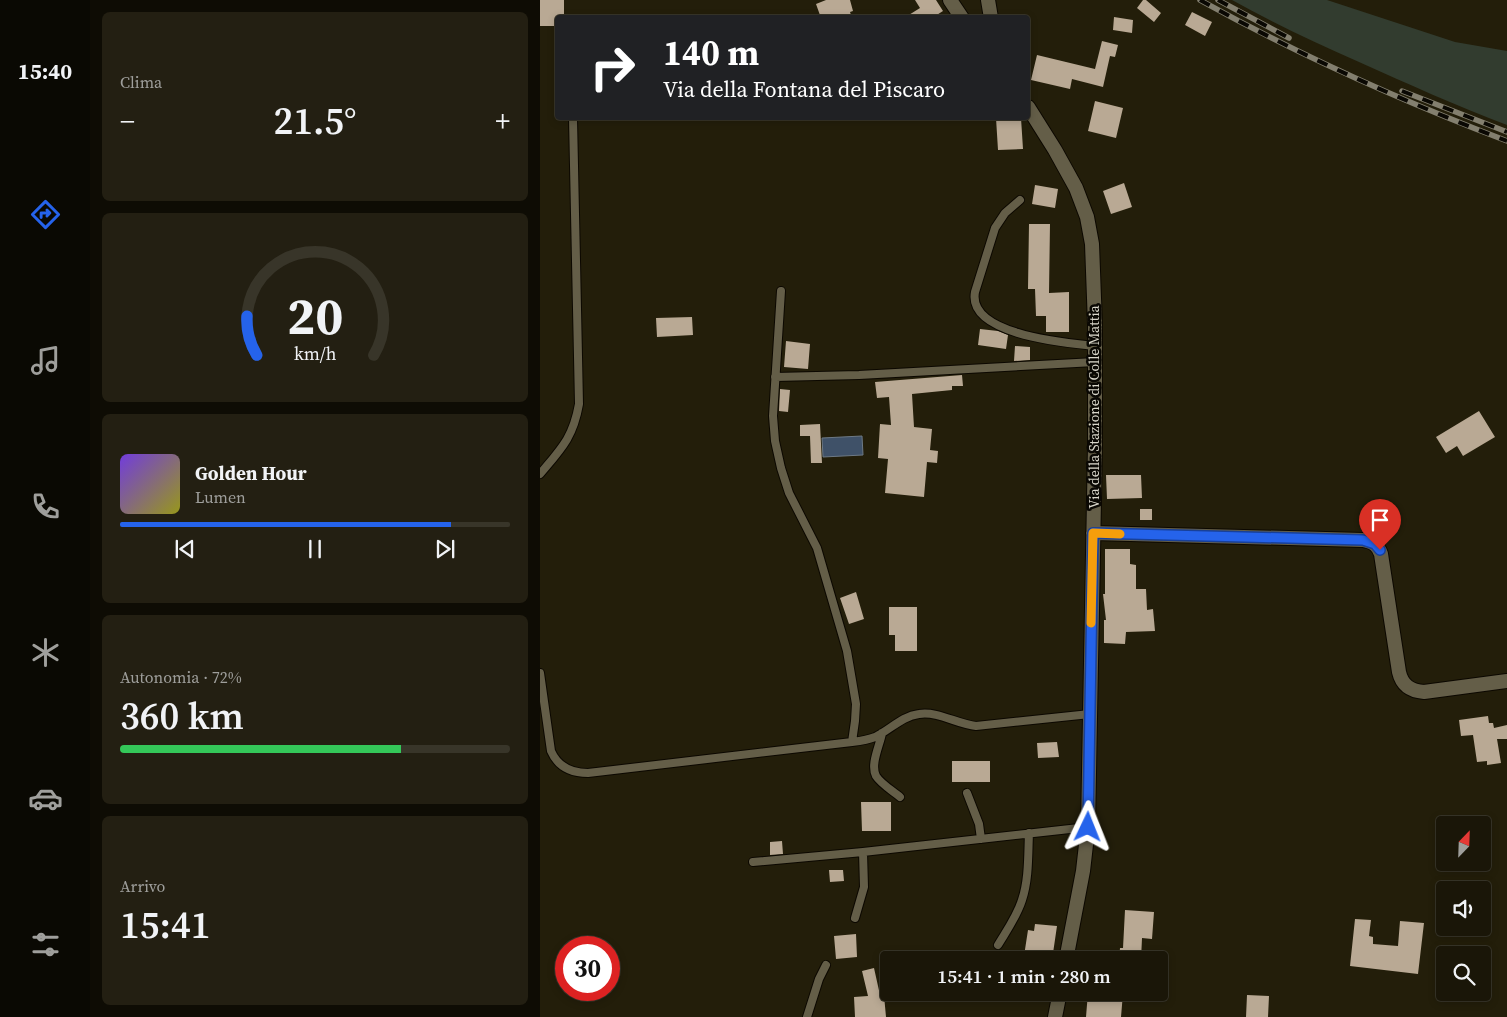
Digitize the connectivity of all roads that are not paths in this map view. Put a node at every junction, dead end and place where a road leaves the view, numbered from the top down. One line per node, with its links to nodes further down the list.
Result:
1 (950, 0): 3 (street)
2 (988, 0): 4 (street)
3 (960, 15)
4 (990, 15)
5 (1030, 110): 9 (street, Via della Stazione di Colle Mattia)
6 (573, 120): 12 (lane)
7 (1020, 200): 9 (lane)
8 (782, 291): 11 (lane)
9 (1095, 346): 10 (street, Via della Stazione di Colle Mattia)
10 (1095, 362): 11 (lane); 13 (street, Via della Stazione di Colle Mattia)
11 (775, 377): 18 (lane)
12 (540, 474)
13 (1093, 533): 15 (street); 16 (street, Via della Stazione di Colle Mattia)
14 (540, 672): 18 (lane)
15 (1507, 681)
16 (1090, 714): 17 (lane); 21 (street, Via della Stazione di Colle Mattia)
17 (882, 733): 18 (lane); 20 (lane)
18 (852, 742)
19 (966, 793): 23 (lane)
20 (900, 797)
21 (1088, 827): 22 (lane); 28 (street, Via della Stazione di Colle Mattia)
22 (1029, 833): 23 (lane); 27 (lane)
23 (981, 839): 24 (lane)
24 (863, 852): 25 (lane); 26 (lane)
25 (753, 862)
26 (855, 918)
27 (998, 944)
28 (1068, 951)
29 (826, 964): 31 (lane)
30 (1058, 1001): 32 (street)
31 (807, 1017)
32 (1055, 1017)

